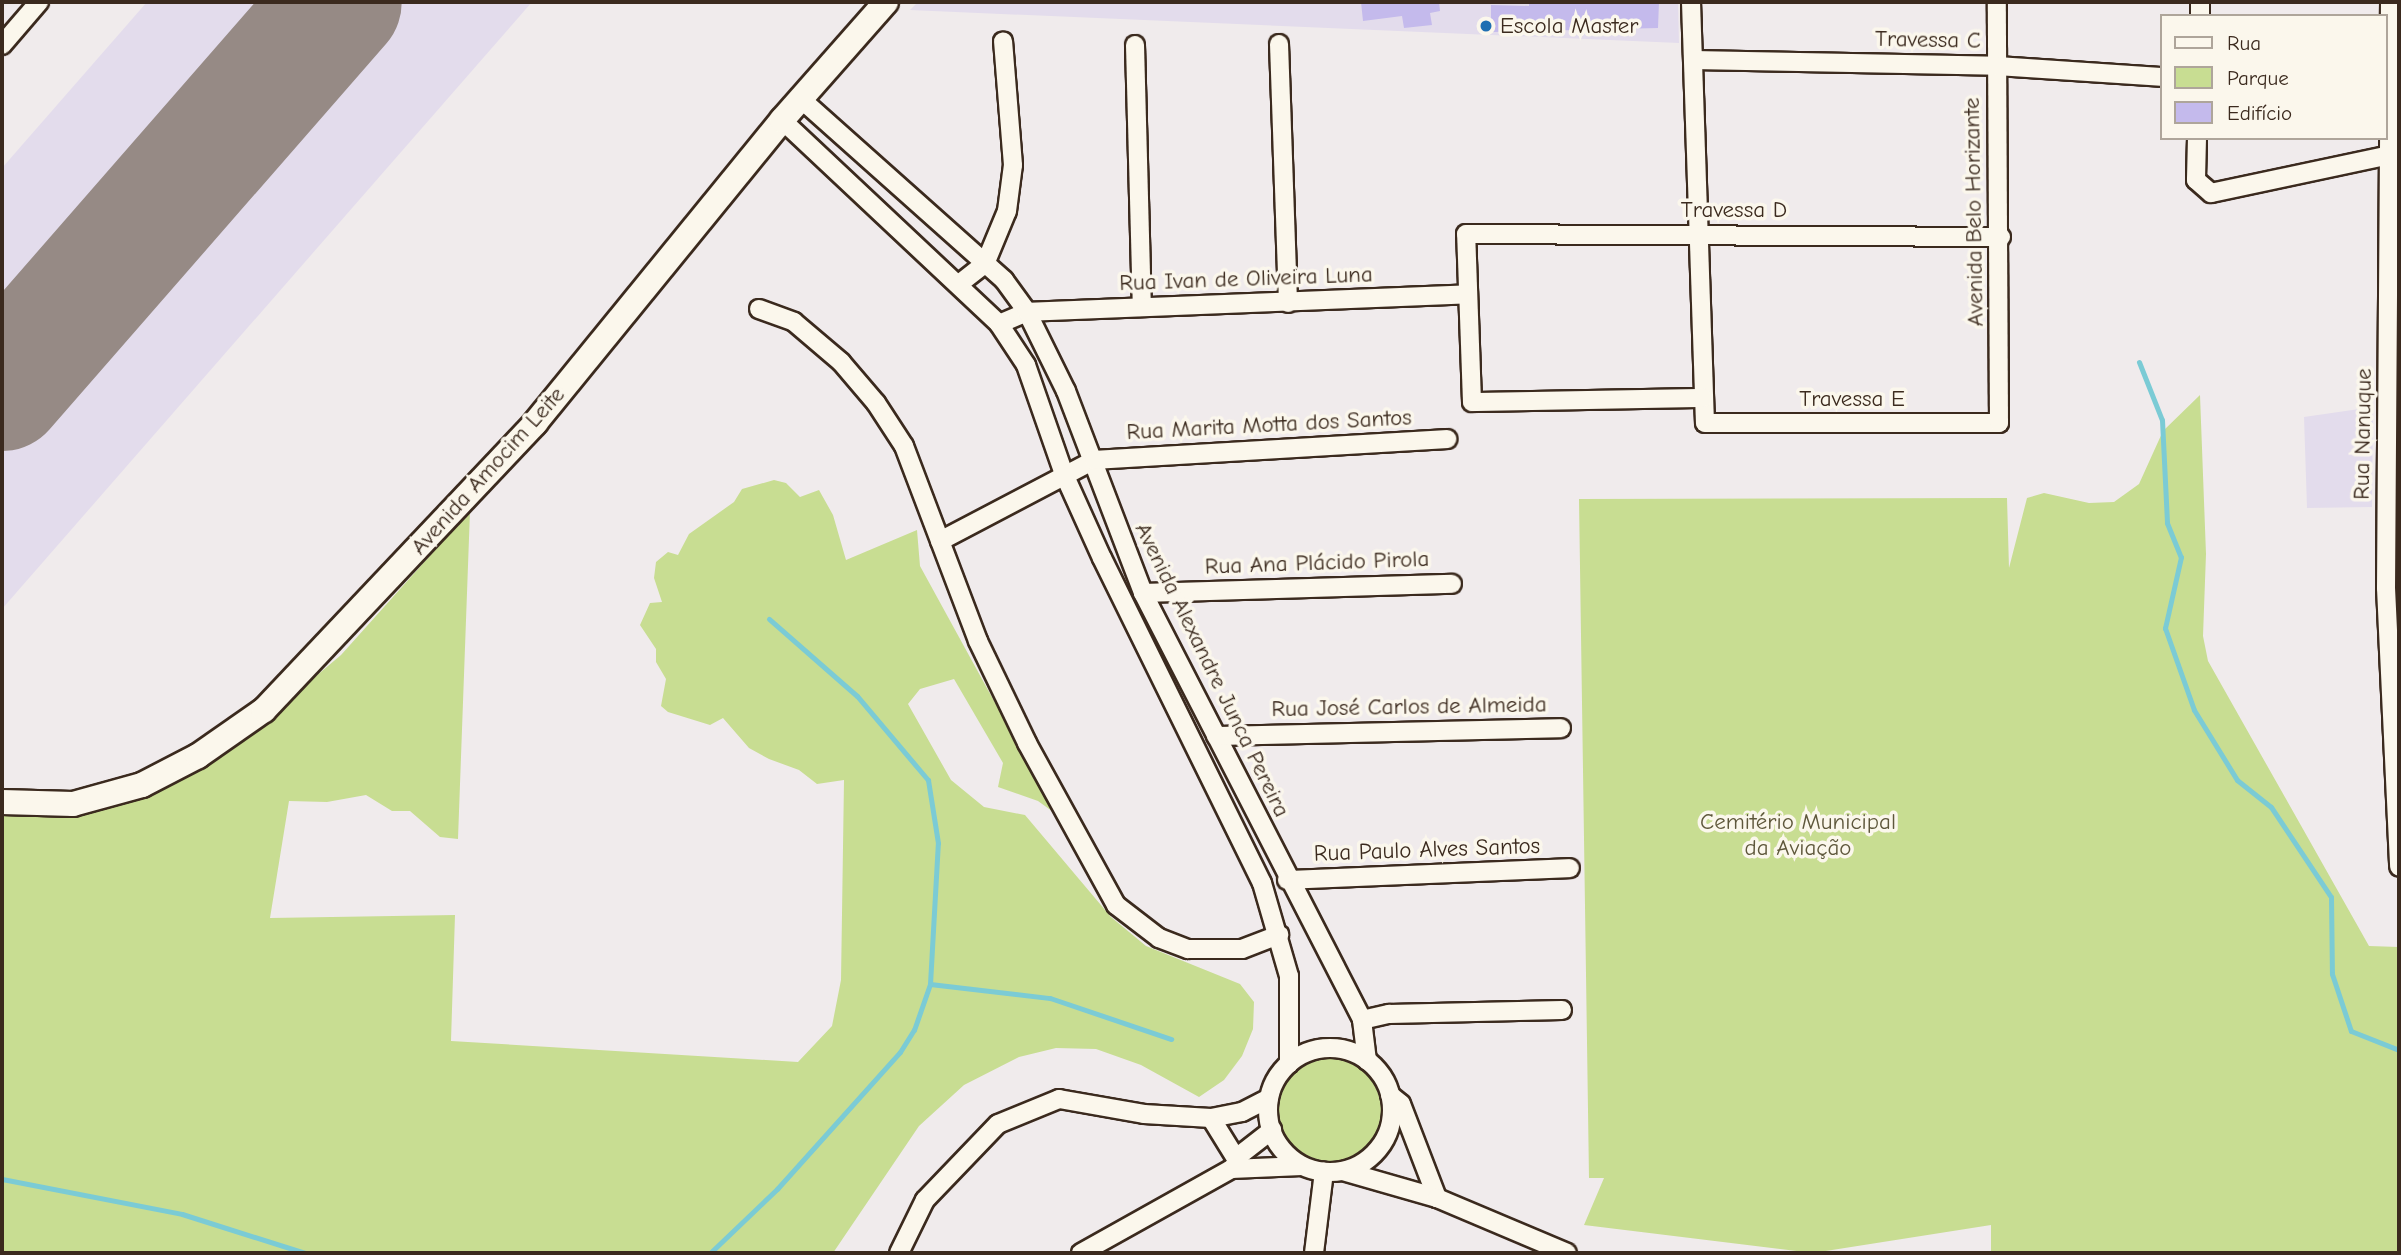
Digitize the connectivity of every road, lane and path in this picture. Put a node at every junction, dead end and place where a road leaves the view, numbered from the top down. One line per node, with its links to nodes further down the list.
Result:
1 (39, 2): 8 (street)
2 (886, 2): 13 (street, Avenida Amocim Leite)
3 (1691, 2): 10 (street)
4 (1997, 2): 11 (street, Avenida Belo Horizante)
5 (2391, 11): 16 (street, Rua Nanuque)
6 (1003, 41): 19 (street)
7 (1279, 44): 22 (street)
8 (2, 45)
9 (1135, 45): 23 (street)
10 (1693, 60): 11 (street, Travessa C); 17 (street)
11 (1997, 66): 12 (street, Travessa C); 18 (street, Avenida Belo Horizante)
12 (2160, 77)
13 (801, 99): 14 (street, Avenida Amocim Leite); 19 (street, Avenida Alexandre Junca Pereira)
14 (782, 120): 20 (street); 41 (street, Avenida Amocim Leite)
15 (2197, 140): 16 (street)
16 (2395, 154): 26 (street, Rua Nanuque)
17 (1701, 234): 18 (street, Travessa D); 21 (street, Travessa D); 28 (street)
18 (2001, 237): 29 (street, Avenida Belo Horizante)
19 (985, 264): 20 (street); 25 (street, Avenida Alexandre Junca Pereira)
20 (959, 284): 27 (street)
21 (1467, 294): 22 (street, Rua Ivan de Oliveira Luna); 28 (street)
22 (1288, 303): 23 (street, Rua Ivan de Oliveira Luna)
23 (1142, 307): 25 (street, Rua Ivan de Oliveira Luna)
24 (759, 309): 34 (street)
25 (1027, 312): 27 (street); 31 (street, Avenida Alexandre Junca Pereira)
26 (2394, 320): 32 (street, Rua Nanuque)
27 (999, 324): 33 (street)
28 (1703, 398): 29 (street, Travessa E)
29 (1999, 423)
30 (1447, 439): 31 (street, Rua Marita Motta dos Santos)
31 (1094, 460): 33 (street); 37 (street, Avenida Alexandre Junca Pereira)
32 (2393, 465): 36 (street, Rua Nanuque)
33 (1064, 474): 34 (street); 45 (street)
34 (940, 541): 45 (street)
35 (1452, 584): 37 (street, Rua Ana Plácido Pirola)
36 (2393, 587): 40 (street, Rua Nanuque)
37 (1143, 593): 39 (street, Avenida Alexandre Junca Pereira)
38 (1561, 728): 39 (street, Rua José Carlos de Almeida)
39 (1216, 736): 44 (street, Avenida Alexandre Junca Pereira)
40 (2395, 747): 42 (street, Rua Nanuque)
41 (2, 802)
42 (2399, 867)
43 (1570, 868): 44 (street, Rua Paulo Alves Santos)
44 (1287, 880): 47 (street, Avenida Alexandre Junca Pereira)
45 (1279, 935): 49 (street)
46 (1562, 1010): 47 (street)
47 (1362, 1020): 48 (street, Avenida Alexandre Junca Pereira)
48 (1367, 1061): 49 (street); 50 (street)
49 (1289, 1064): 51 (street)
50 (1390, 1095): 56 (street); 58 (street)
51 (1269, 1098): 52 (street); 53 (street)
52 (1212, 1118): 54 (street); 59 (street)
53 (1272, 1130): 54 (street); 55 (street)
54 (1238, 1162): 55 (street); 60 (street)
55 (1302, 1166): 57 (street)
56 (1343, 1171): 57 (street); 58 (street)
57 (1325, 1172): 61 (street)
58 (1437, 1198): 62 (street)
59 (899, 1253)
60 (1081, 1253)
61 (1314, 1253)
62 (1566, 1253)

